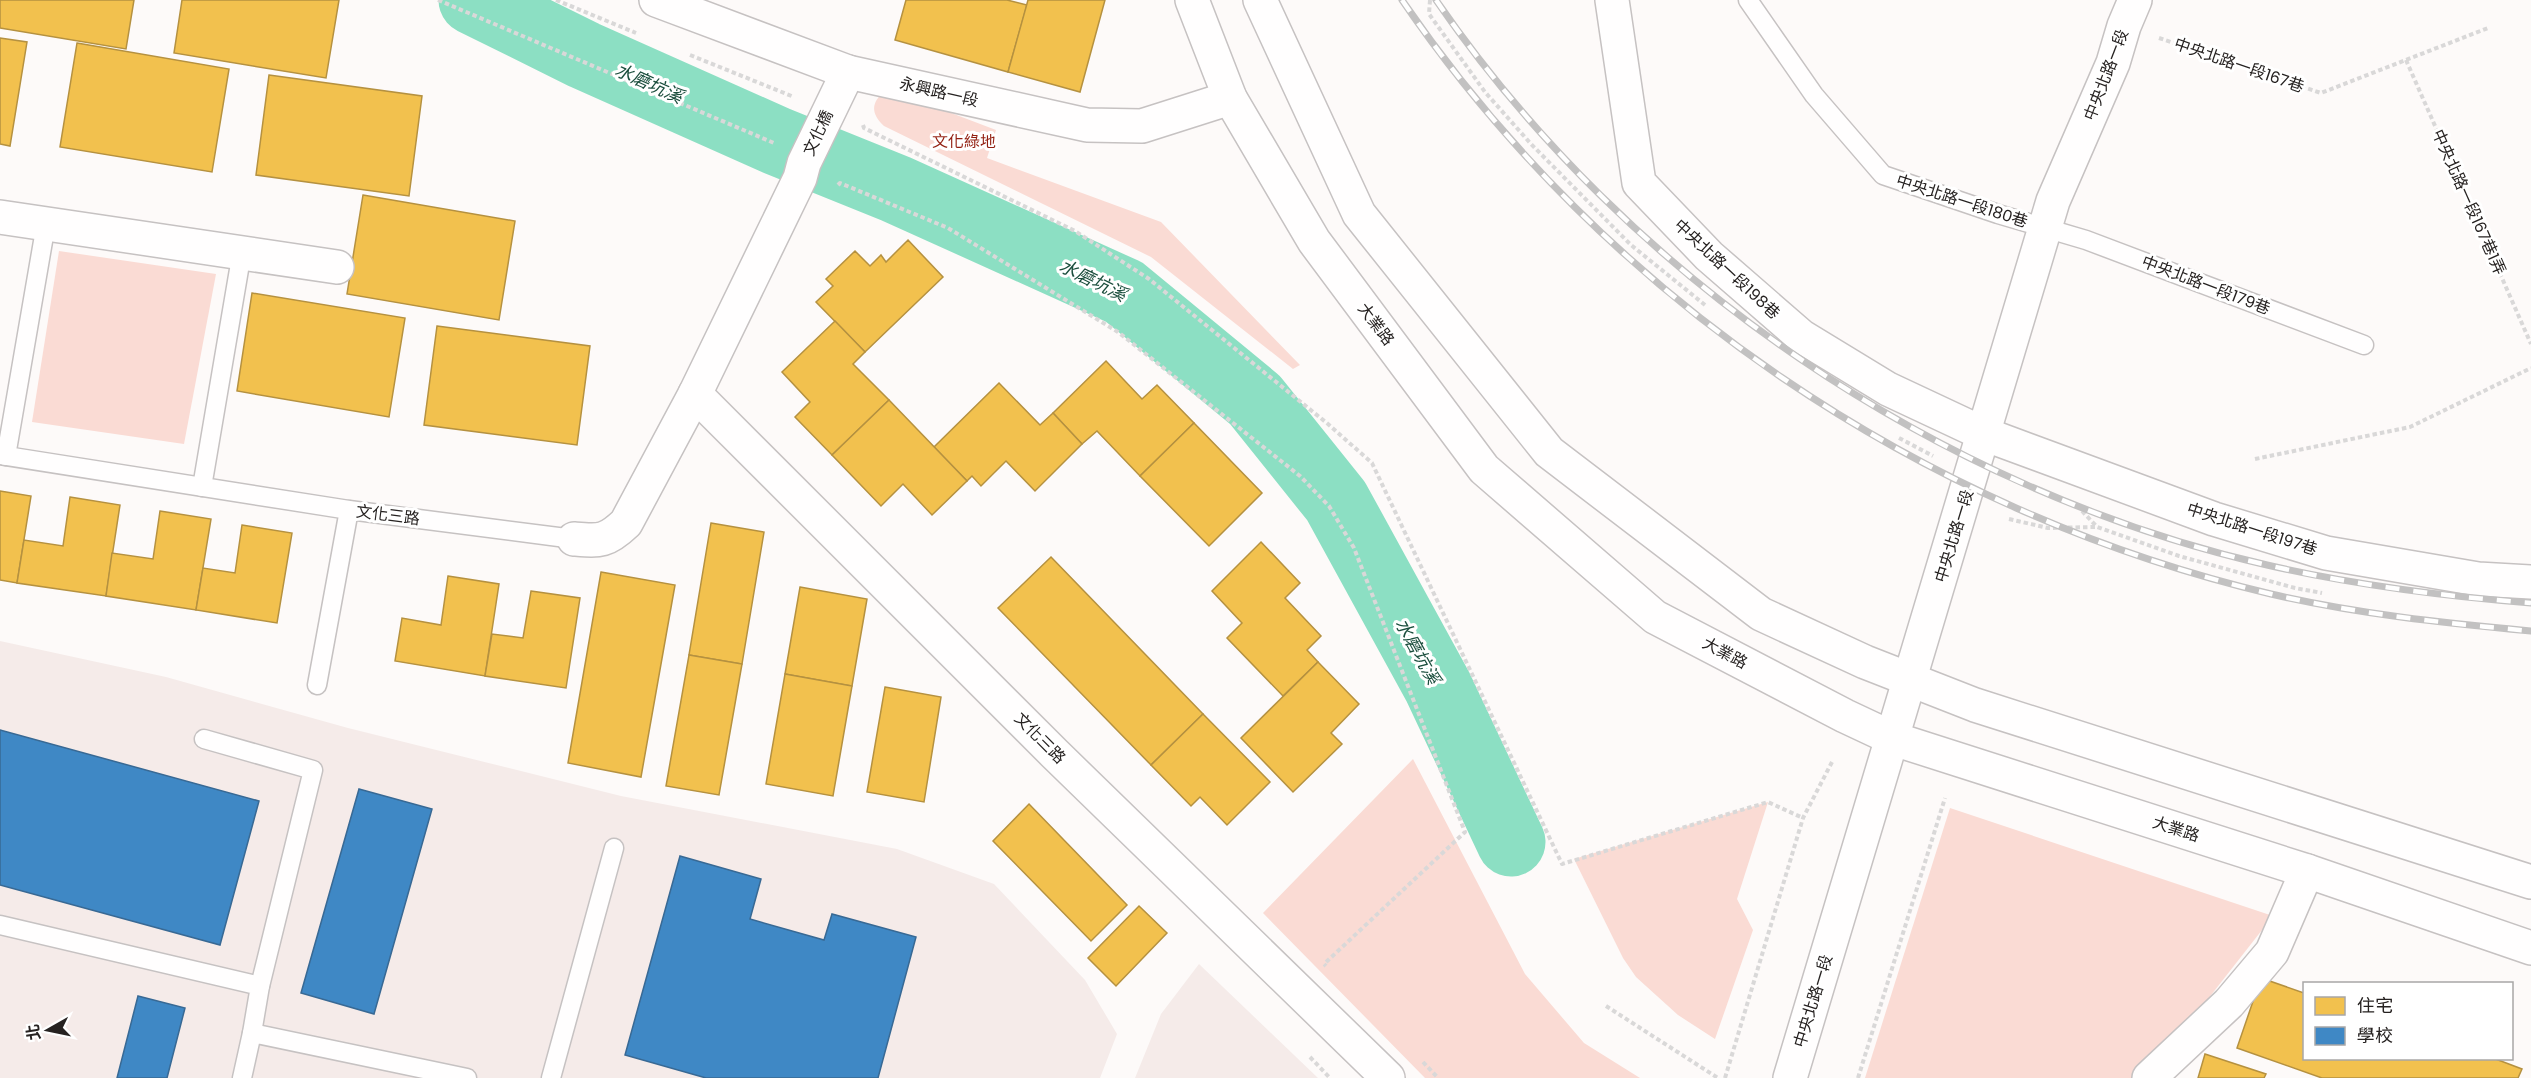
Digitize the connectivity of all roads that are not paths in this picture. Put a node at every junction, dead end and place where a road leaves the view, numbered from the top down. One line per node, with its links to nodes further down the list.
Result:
1 (656, 0): 7 (street, 永興路一段)
2 (1192, 0): 8 (street, 大業路)
3 (1260, 0): 23 (street)
4 (1612, 0): 17 (street, 中央北路一段198巷)
5 (1748, 0): 12 (lane, 中央北路一段180巷)
6 (2130, 13): 12 (street, 中央北路一段)
7 (843, 81): 8 (street, 永興路一段); 9 (street, 文化橋)
8 (1230, 98): 26 (street, 大業路)
9 (791, 196): 16 (street, 文化三路)
10 (0, 217): 11 (street)
11 (46, 224): 13 (street); 18 (lane)
12 (2046, 229): 15 (lane, 中央北路一段179巷); 17 (street, 中央北路一段)
13 (242, 252): 14 (street); 19 (lane)
14 (338, 267)
15 (2364, 345)
16 (696, 394): 21 (street, 文化三路); 37 (street, 文化三路)
17 (1984, 434): 22 (street, 中央北路一段197巷); 23 (street, 中央北路一段)
18 (3, 456): 19 (lane, 文化三路)
19 (202, 487): 20 (lane, 文化三路)
20 (349, 510): 21 (lane, 文化三路); 24 (lane)
21 (574, 539)
22 (2531, 582)
23 (1909, 680): 26 (street, 中央北路一段); 29 (street)
24 (317, 685)
25 (204, 739): 32 (lane)
26 (1894, 739): 28 (street, 大業路); 38 (street, 中央北路一段)
27 (614, 848): 36 (lane)
28 (2307, 871): 31 (street, 大業路); 39 (street)
29 (2531, 882)
30 (0, 926): 32 (lane)
31 (2531, 948)
32 (260, 986): 33 (lane)
33 (252, 1033): 34 (lane); 35 (lane)
34 (242, 1078)
35 (467, 1078)
36 (551, 1078)
37 (1388, 1078)
38 (1790, 1078)
39 (2149, 1078)

